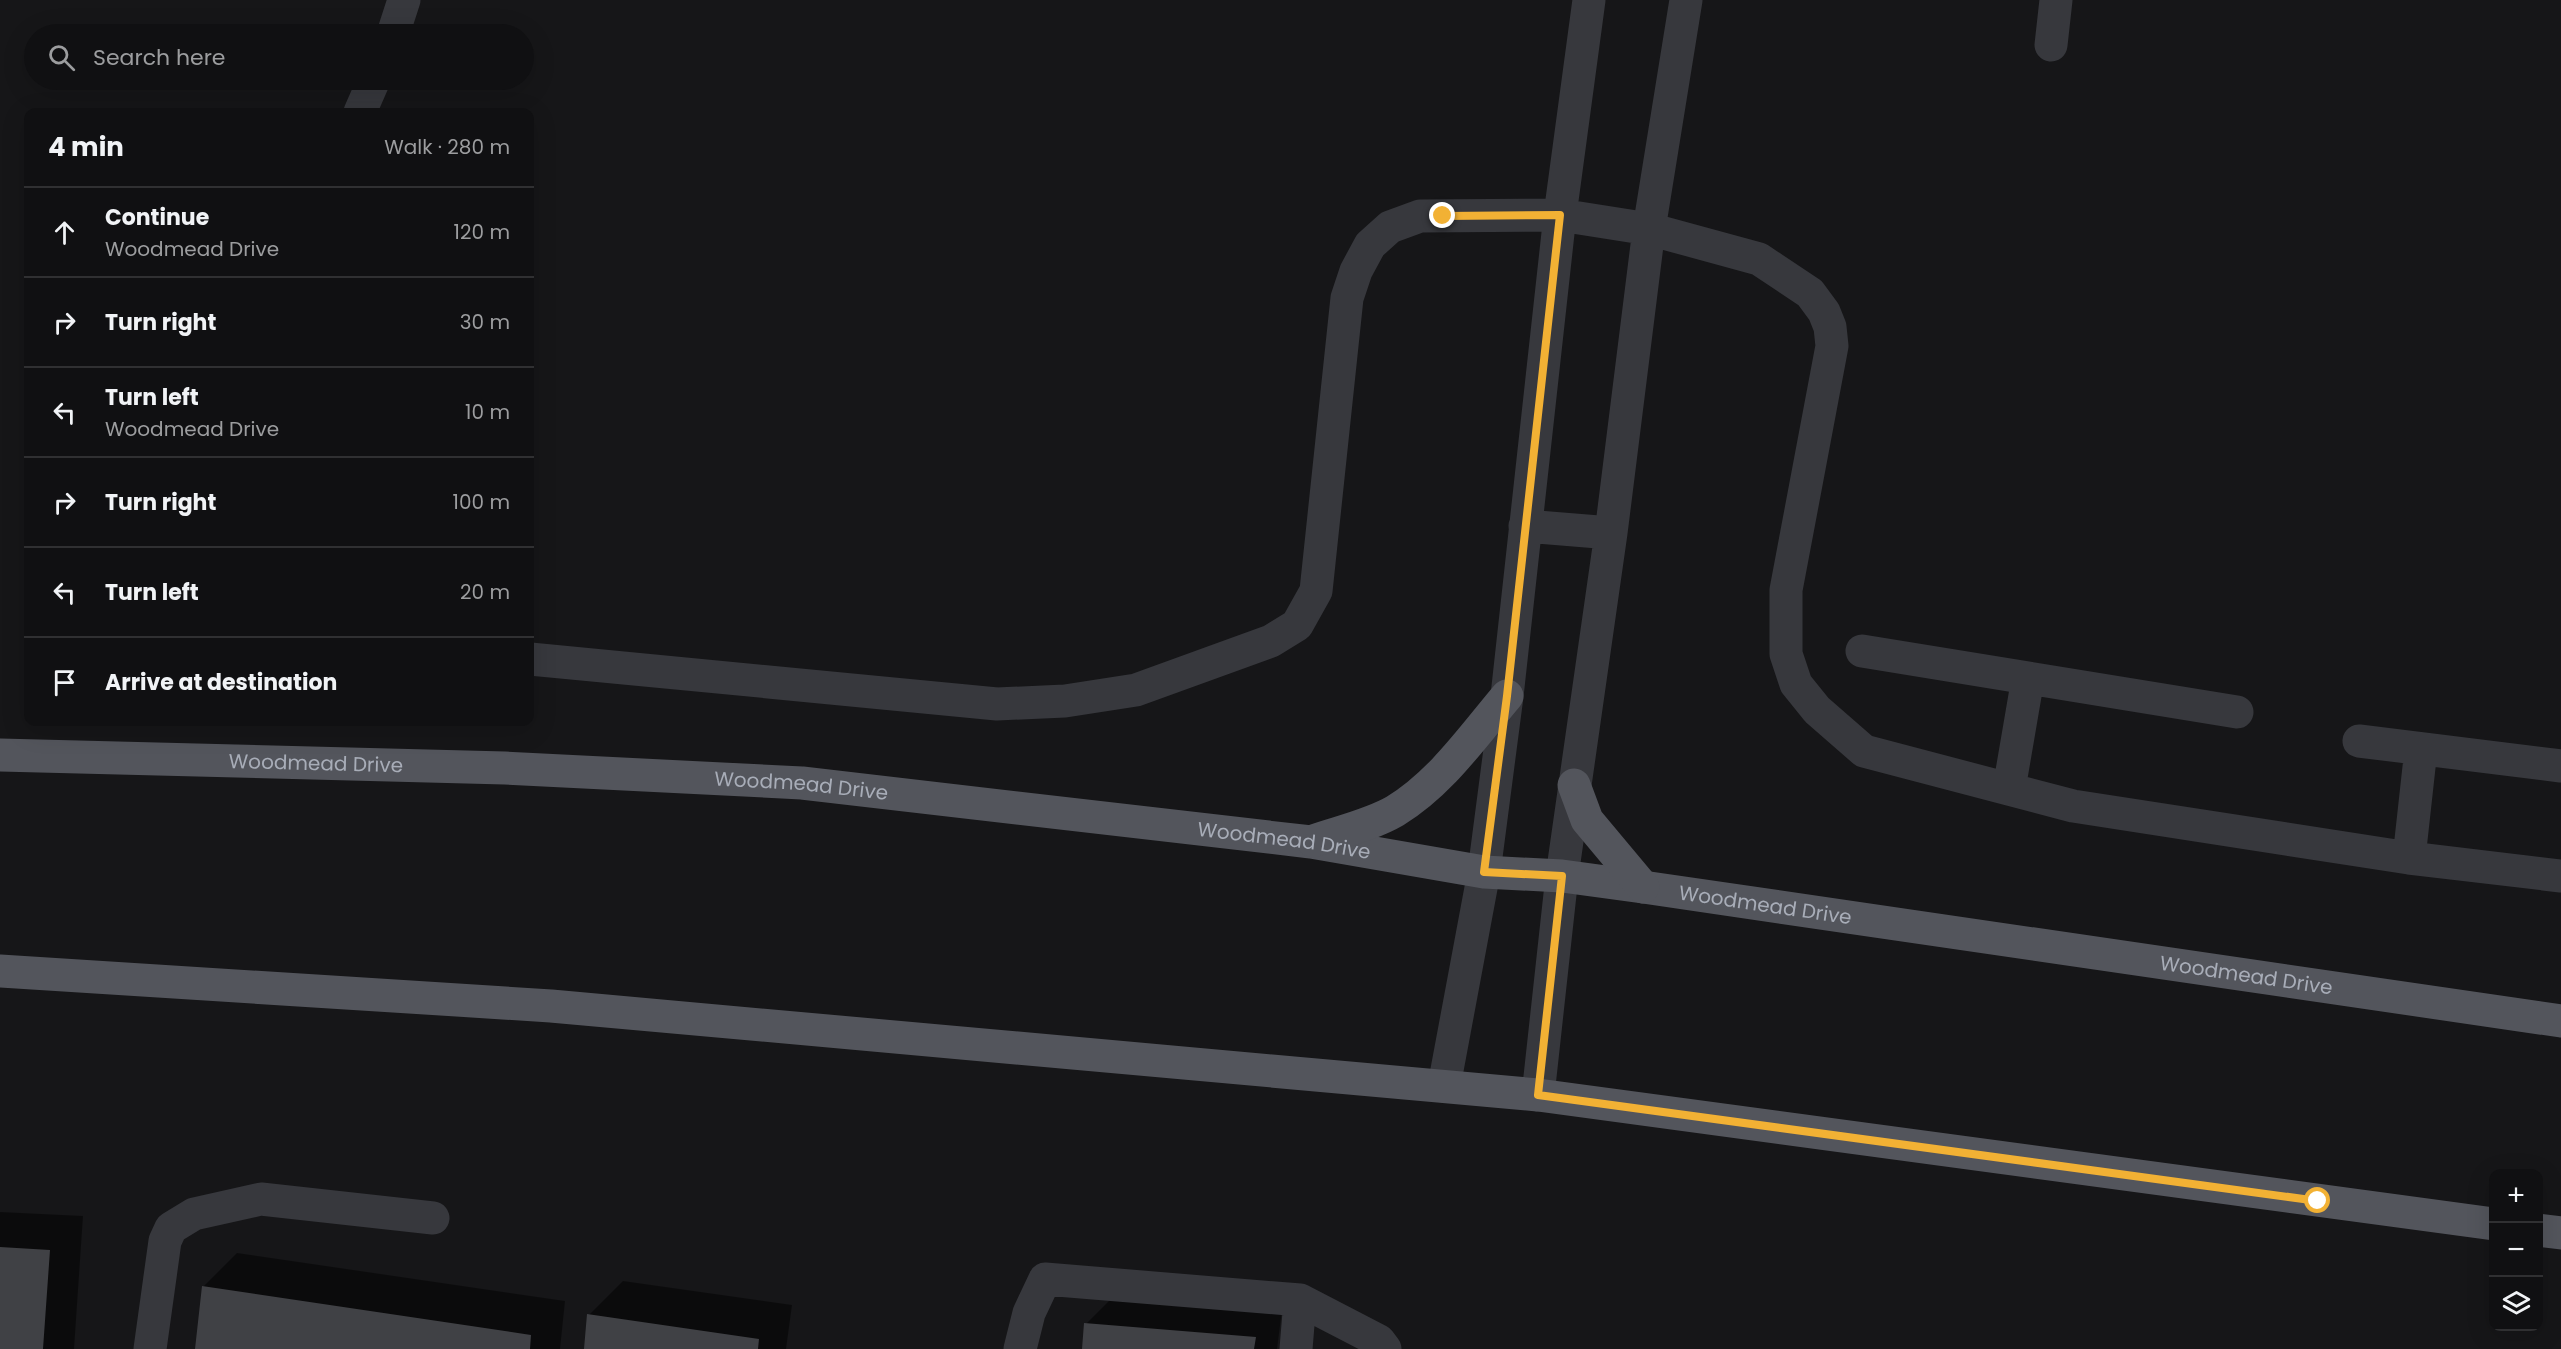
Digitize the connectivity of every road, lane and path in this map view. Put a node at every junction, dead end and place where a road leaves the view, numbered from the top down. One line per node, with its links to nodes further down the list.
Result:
1 (404, 0): 5 (street)
2 (1589, 0): 9 (street)
3 (1686, 0): 10 (street)
4 (2056, 0): 6 (street)
5 (396, 24)
6 (2051, 45)
7 (370, 90): 8 (street)
8 (362, 108)
9 (1560, 215): 10 (street); 11 (street); 14 (street)
10 (1649, 229): 12 (street); 23 (street)
11 (1525, 526): 12 (street); 16 (street)
12 (1611, 533): 22 (street)
13 (1862, 651): 15 (street)
14 (534, 659)
15 (2028, 678): 17 (street); 23 (street)
16 (1507, 696): 24 (main road); 26 (street)
17 (2237, 712)
18 (2358, 741): 19 (street)
19 (2421, 749): 21 (street); 25 (street)
20 (0, 755): 24 (main road, Woodmead Drive)
21 (2561, 766)
22 (1574, 785): 27 (street); 29 (main road)
23 (2009, 789): 25 (street)
24 (1311, 842): 26 (main road, Woodmead Drive)
25 (2409, 858): 28 (street)
26 (1484, 872): 27 (main road, Woodmead Drive); 32 (street)
27 (1562, 876): 29 (main road, Woodmead Drive); 33 (street)
28 (2561, 876)
29 (1643, 887): 31 (main road, Woodmead Drive)
30 (0, 971): 32 (main road)
31 (2561, 1020)
32 (1444, 1086): 33 (main road)
33 (1538, 1095): 35 (main road)
34 (433, 1218): 39 (street)
35 (2489, 1223)
36 (2543, 1231): 37 (main road)
37 (2561, 1233)
38 (1300, 1300): 40 (street); 41 (street); 42 (street)
39 (150, 1349)
40 (1020, 1349)
41 (1296, 1349)
42 (1385, 1349)

